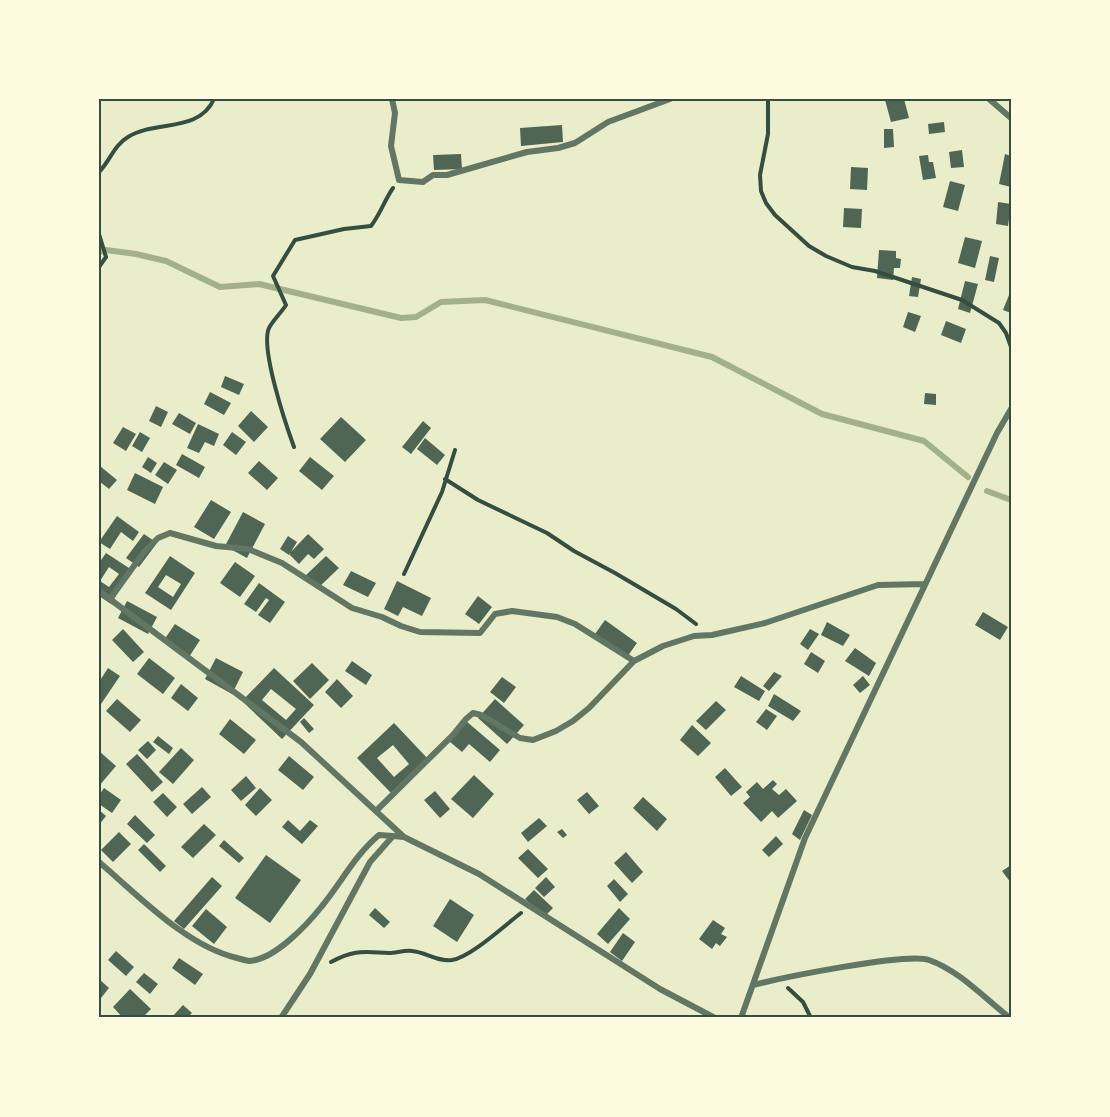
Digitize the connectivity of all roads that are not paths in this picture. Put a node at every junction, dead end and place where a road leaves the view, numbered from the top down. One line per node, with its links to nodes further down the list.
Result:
1 (392, 99): 2 (street)
2 (670, 99)
3 (989, 99): 4 (street)
4 (1011, 118)
5 (1011, 409): 6 (street)
6 (925, 584): 9 (street); 14 (street)
7 (99, 591): 8 (street)
8 (110, 599): 9 (street); 10 (street)
9 (634, 661): 10 (street)
10 (376, 811): 12 (street)
11 (393, 836): 12 (street); 13 (street); 15 (street)
12 (404, 837): 16 (street)
13 (99, 862)
14 (753, 985): 17 (street); 18 (street)
15 (281, 1018)
16 (715, 1018)
17 (741, 1018)
18 (1010, 1018)

